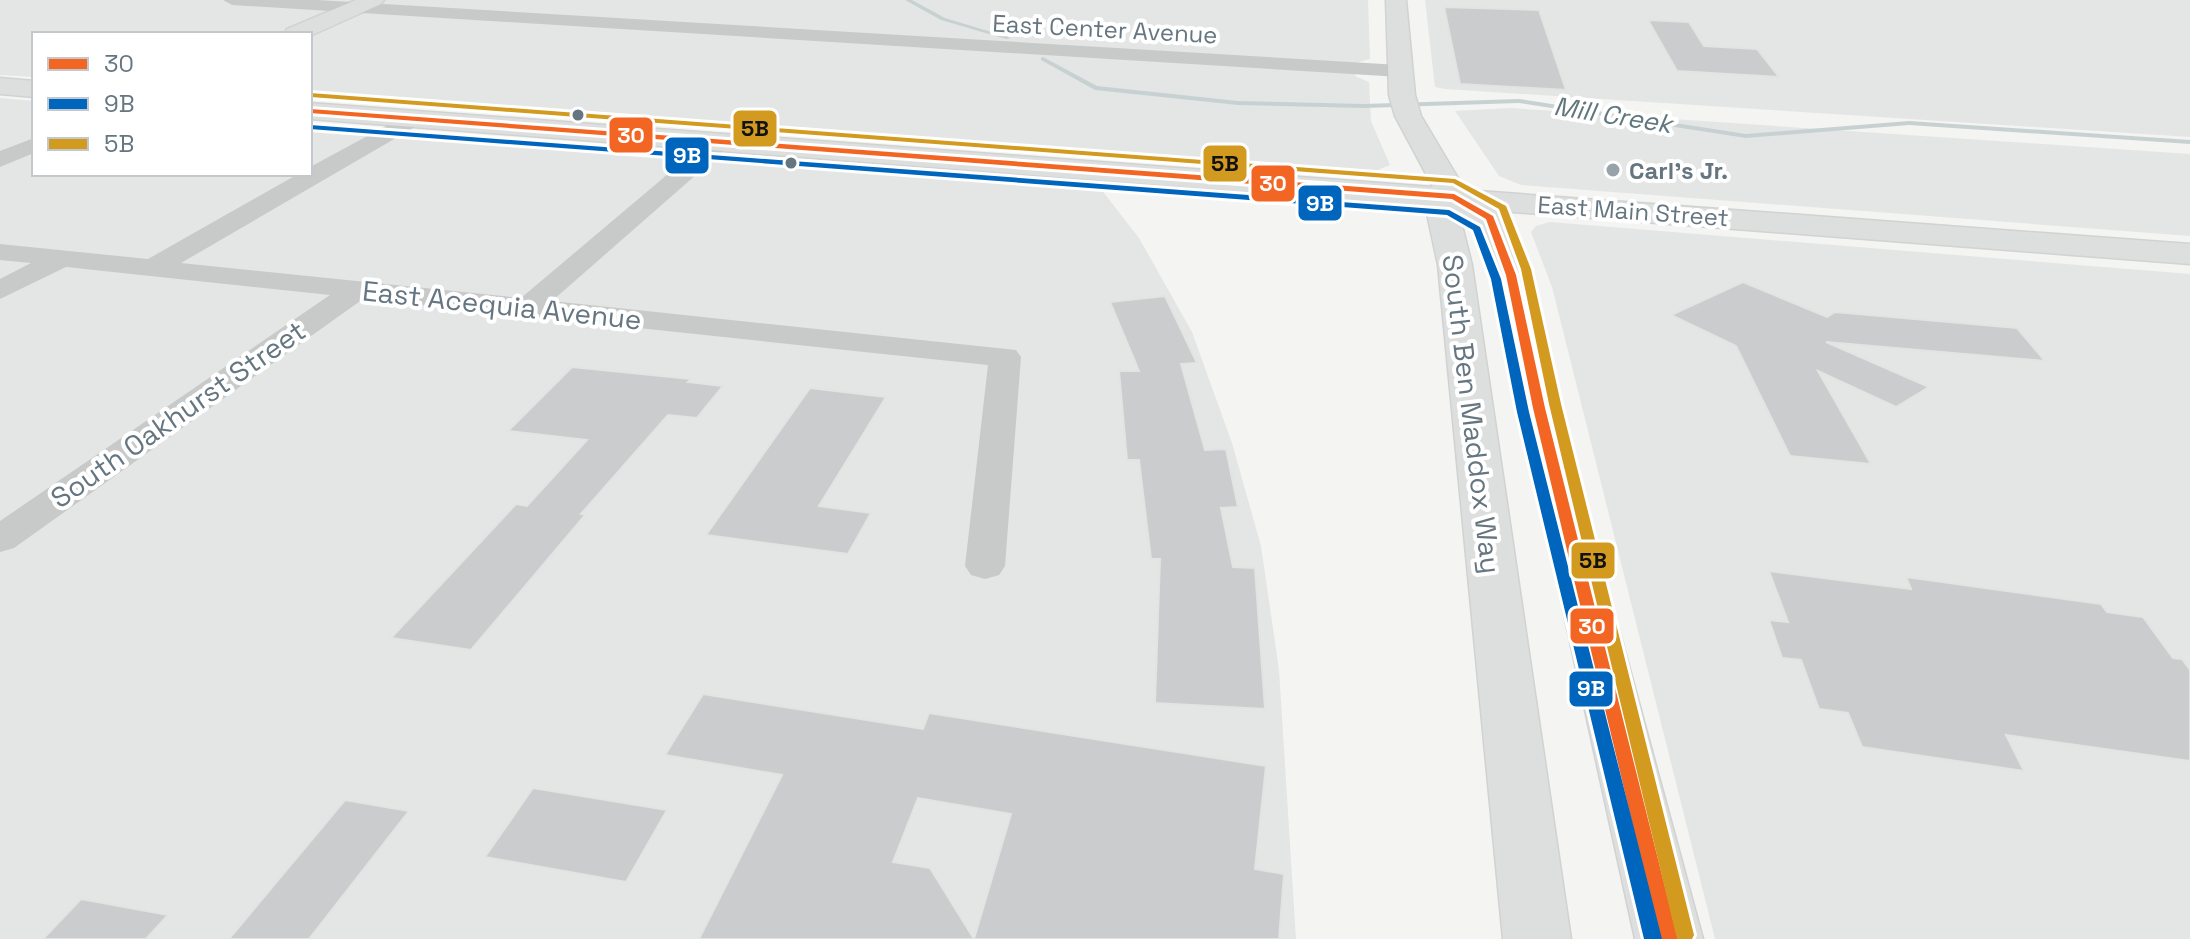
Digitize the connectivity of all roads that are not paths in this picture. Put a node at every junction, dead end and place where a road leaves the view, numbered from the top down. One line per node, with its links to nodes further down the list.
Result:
1 (232, 0): 3 (street, East Center Avenue)
2 (1396, 0): 5 (main road)
3 (366, 4): 4 (main road); 5 (street, East Center Avenue)
4 (300, 32)
5 (1400, 71): 13 (main road)
6 (0, 86): 7 (main road)
7 (32, 89)
8 (312, 111): 9 (main road, East Main Street)
9 (412, 119): 10 (main road, East Main Street); 17 (street)
10 (721, 141): 13 (main road, East Main Street); 20 (street)
11 (32, 146): 12 (street)
12 (0, 160)
13 (1454, 197): 15 (main road, East Main Street); 23 (main road, South Ben Maddox Way); 24 (main road, South Ben Maddox Way)
14 (0, 252): 16 (street, East Acequia Avenue)
15 (2190, 254)
16 (61, 259): 17 (street, East Acequia Avenue); 18 (street)
17 (152, 268): 19 (street, East Acequia Avenue)
18 (0, 290)
19 (356, 290): 20 (street, East Acequia Avenue); 21 (street, South Oakhurst Street)
20 (526, 308): 22 (street, East Acequia Avenue)
21 (0, 539)
22 (985, 566)
23 (1537, 939)
24 (1669, 939)

